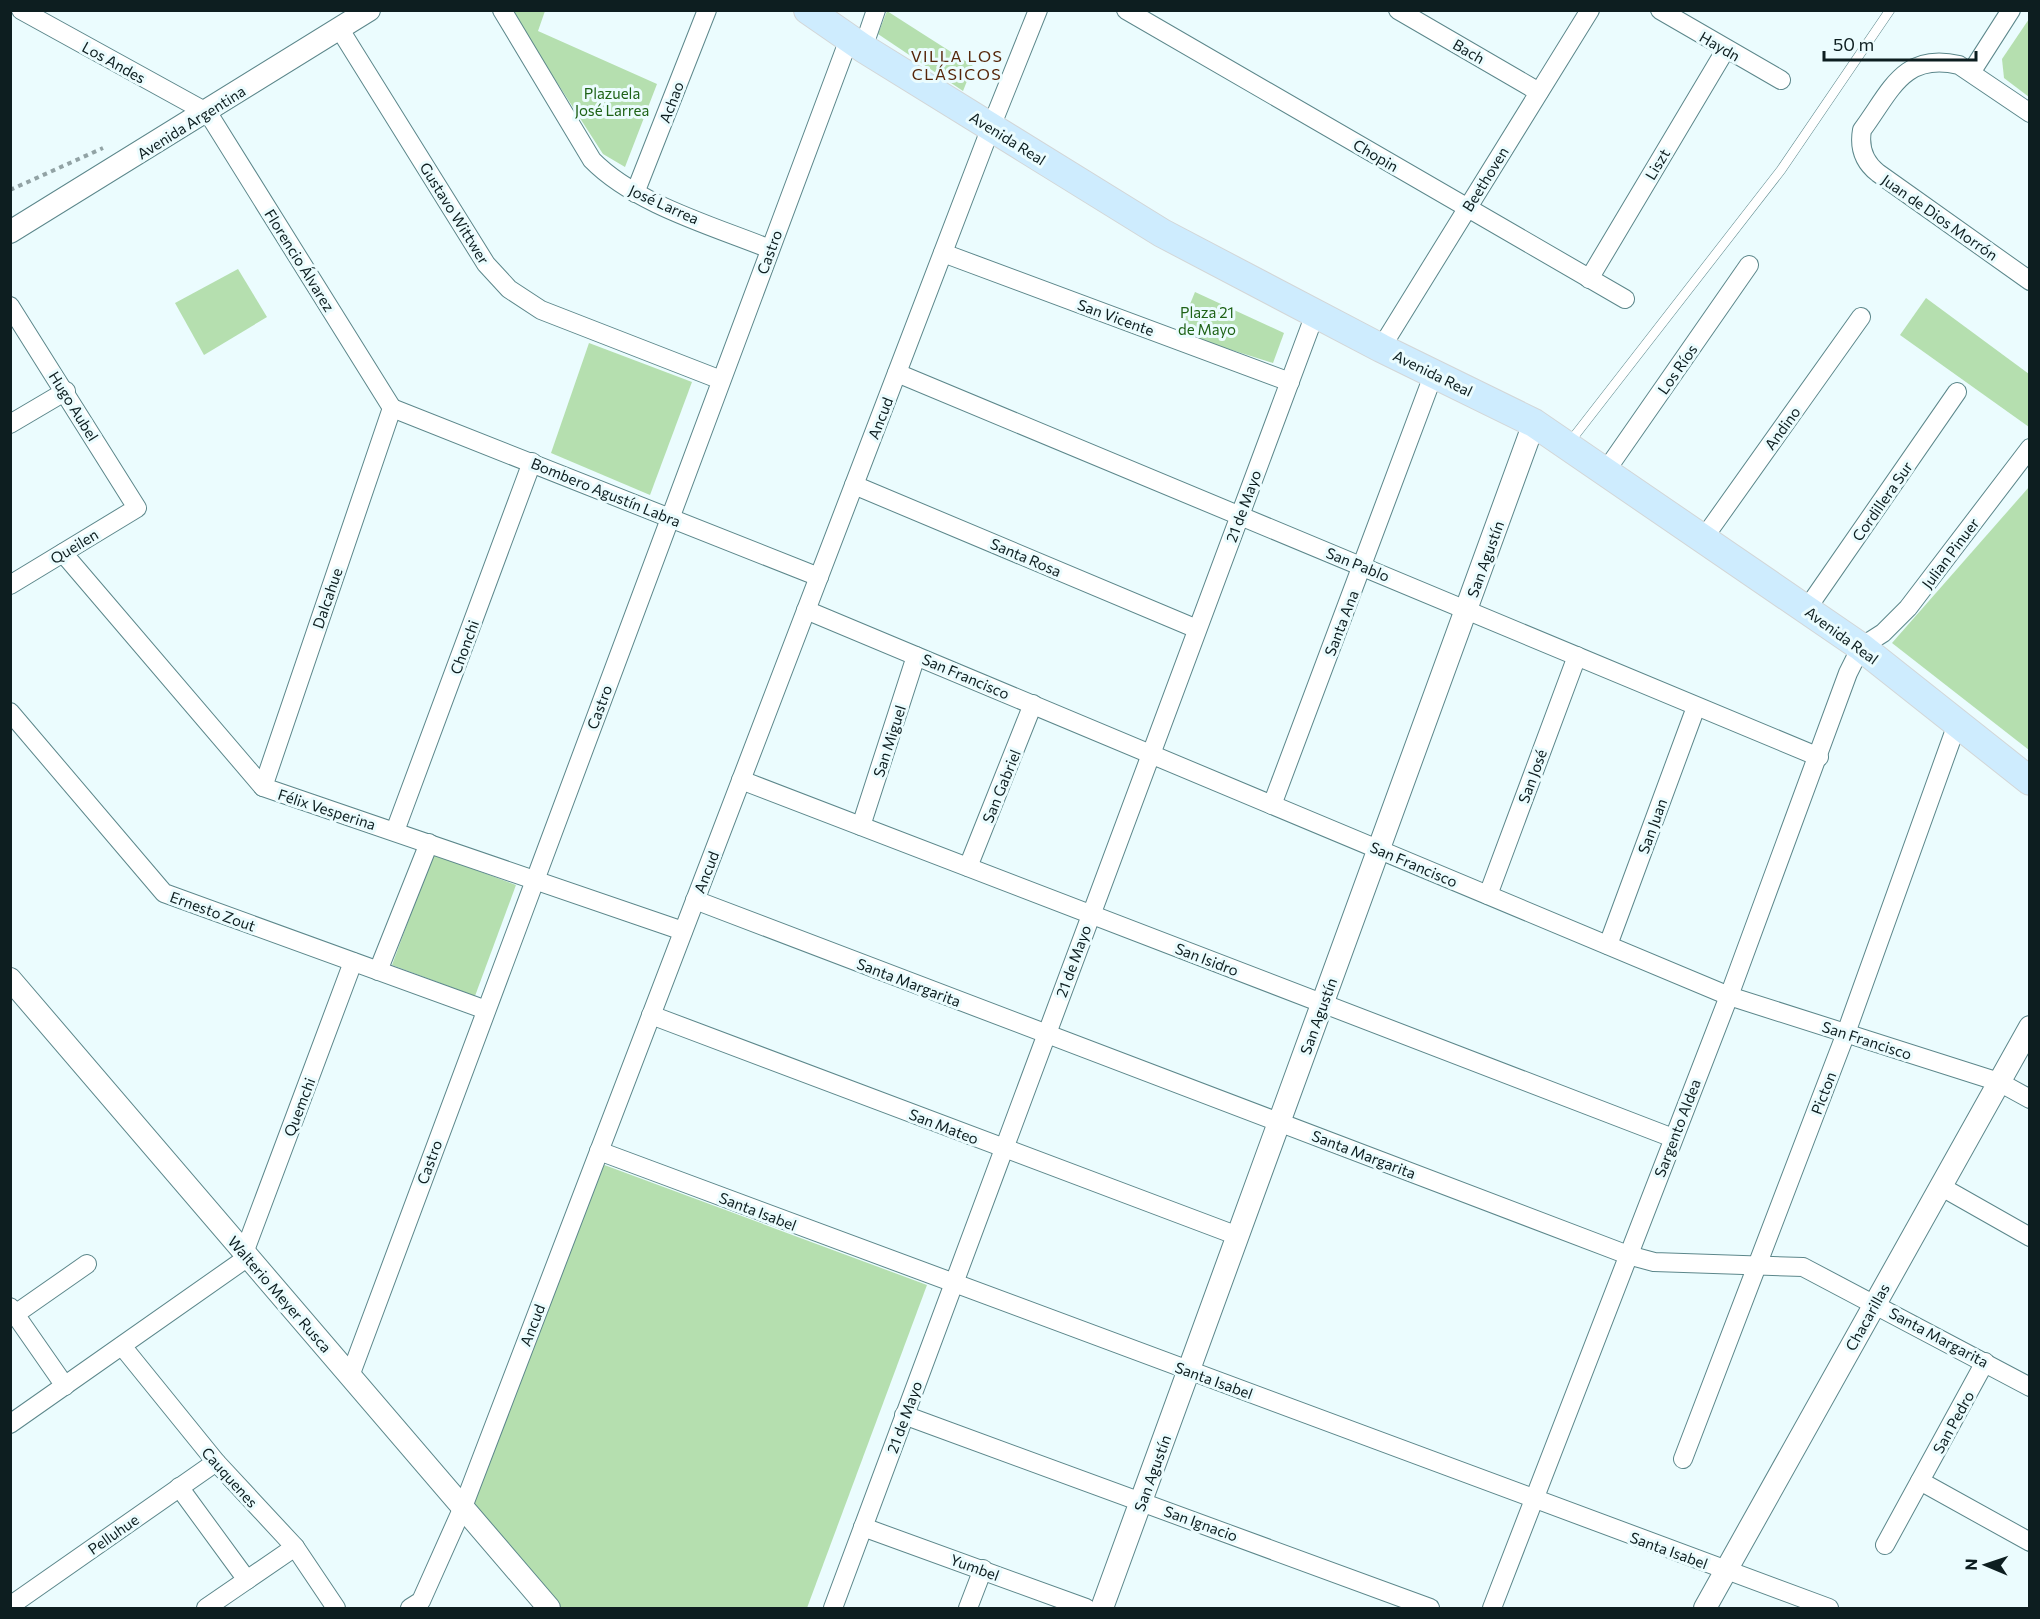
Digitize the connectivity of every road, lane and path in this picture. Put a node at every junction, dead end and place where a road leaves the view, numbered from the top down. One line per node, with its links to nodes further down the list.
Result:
1 (21, 10): 20 (street, Los Andes)
2 (369, 10): 14 (street, Avenida Argentina)
3 (502, 10): 25 (street, José Larrea)
4 (707, 10): 25 (street, Achao)
5 (808, 10): 15 (main road, Avenida Real)
6 (876, 10): 15 (street, Castro)
7 (1038, 10): 22 (street, Ancud)
8 (1126, 10): 26 (street, Chopin)
9 (1398, 10): 19 (street, Bach)
10 (1590, 10): 19 (street, Beethoven)
11 (1660, 10): 16 (street, Haydn)
12 (1890, 10): 47 (lane)
13 (2012, 10): 17 (street)
14 (339, 28): 20 (street, Avenida Argentina); 40 (street, Gustavo Wittwer)
15 (856, 43): 22 (main road, Avenida Real); 28 (street, Castro)
16 (1726, 49): 18 (street, Haydn); 31 (street, Liszt)
17 (1972, 71): 21 (street); 32 (street, Juan de Dios Morrón)
18 (1781, 80)
19 (1539, 92): 26 (street, Beethoven)
20 (207, 112): 27 (street, Avenida Argentina); 44 (street, Florencio Álvarez)
21 (2030, 113)
22 (991, 128): 29 (street, Ancud); 35 (main road, Avenida Real)
23 (112, 143): 24 (path)
24 (10, 190)
25 (635, 194): 28 (street, José Larrea)
26 (1467, 208): 31 (street, Chopin); 37 (street, Beethoven)
27 (13, 227)
28 (770, 249): 40 (street, Castro)
29 (943, 253): 38 (street, Ancud); 41 (street, San Vicente)
30 (1749, 265): 50 (street, Los Ríos)
31 (1589, 279): 33 (street, Chopin)
32 (2030, 281)
33 (1625, 299)
34 (10, 306): 42 (street, Hugo Aubel)
35 (1315, 314): 37 (main road, Avenida Real); 41 (street, 21 de Mayo)
36 (1861, 317): 55 (street, Andino)
37 (1381, 348): 39 (main road, Avenida Real)
38 (897, 373): 51 (street, Ancud); 53 (street, San Pablo)
39 (1434, 373): 45 (main road, Avenida Real); 57 (street, Santa Ana)
40 (721, 380): 54 (street, Castro)
41 (1290, 382): 53 (street, 21 de Mayo)
42 (66, 391): 46 (street); 52 (street, Hugo Aubel)
43 (1957, 392): 62 (street, Cordillera Sur)
44 (392, 408): 49 (street, Bombero Agustín Labra); 75 (street, Dalcahue)
45 (1534, 423): 47 (main road, Avenida Real); 61 (street, San Agustín)
46 (10, 424)
47 (1568, 445): 50 (main road, Avenida Real)
48 (2030, 448): 64 (street, Julian Pinuer)
49 (532, 462): 54 (street, Bombero Agustín Labra); 78 (street, Chonchi)
50 (1605, 472): 55 (main road, Avenida Real)
51 (854, 485): 58 (street, Ancud); 63 (street, Santa Rosa)
52 (136, 508): 56 (street, Queilen)
53 (1239, 516): 57 (street, San Pablo); 63 (street, 21 de Mayo)
54 (670, 518): 58 (street, Bombero Agustín Labra); 82 (street, Castro)
55 (1703, 539): 62 (main road, Avenida Real)
56 (63, 553): 59 (street, Queilen); 75 (street, Félix Vesperina)
57 (1363, 566): 61 (street, San Pablo); 76 (street, Santa Ana)
58 (819, 577): 60 (street, Ancud)
59 (10, 585)
60 (806, 610): 65 (street, San Francisco); 73 (street, Ancud)
61 (1467, 610): 66 (street, San Pablo); 80 (street, San Agustín)
62 (1806, 610): 64 (main road, Avenida Real)
63 (1197, 629): 71 (street, 21 de Mayo)
64 (1861, 648): 70 (main road, Avenida Real); 72 (street, Sargento Aldea)
65 (916, 656): 67 (street, San Francisco); 77 (street, San Miguel)
66 (1576, 656): 68 (street, San Pablo); 83 (street, San José)
67 (1033, 704): 71 (street, San Francisco); 81 (street, San Gabriel)
68 (1696, 707): 72 (street, San Pablo); 87 (street, San Juan)
69 (10, 712): 88 (street, Ernesto Zout)
70 (1957, 724): 74 (main road, Avenida Real); 96 (street, Picton)
71 (1151, 754): 76 (street, San Francisco); 85 (street, 21 de Mayo)
72 (1819, 757): 91 (street, Sargento Aldea)
73 (741, 780): 77 (street, San Isidro); 84 (street, Ancud)
74 (2030, 781)
75 (263, 787): 78 (street, Félix Vesperina)
76 (1272, 805): 80 (street, San Francisco)
77 (861, 826): 81 (street, San Isidro)
78 (396, 831): 79 (street, Félix Vesperina)
79 (429, 843): 82 (street, Félix Vesperina); 89 (street)
80 (1379, 849): 83 (street, San Francisco); 92 (street, San Agustín)
81 (969, 867): 85 (street, San Isidro)
82 (535, 880): 86 (street, Félix Vesperina); 93 (street, Castro)
83 (1488, 895): 87 (street, San Francisco)
84 (695, 900): 86 (street, Ancud); 97 (street, Santa Margarita)
85 (1091, 914): 92 (street, San Isidro); 97 (street, 21 de Mayo)
86 (683, 931): 94 (street, Ancud)
87 (1608, 945): 91 (street, San Francisco)
88 (353, 962): 89 (street, Ernesto Zout); 107 (street, Quemchi)
89 (378, 971): 93 (street, Ernesto Zout)
90 (10, 979): 107 (street, Walterio Meyer Rusca)
91 (1729, 996): 96 (street, San Francisco); 101 (street, Sargento Aldea)
92 (1323, 1003): 100 (street, San Agustín); 101 (street, San Isidro)
93 (486, 1010): 117 (street, Castro)
94 (651, 1015): 102 (street, San Mateo); 103 (street, Ancud)
95 (2030, 1027): 98 (street, Chacarillas)
96 (1846, 1033): 98 (street, San Francisco); 110 (street, Picton)
97 (1046, 1034): 100 (street, Santa Margarita); 102 (street, 21 de Mayo)
98 (1999, 1082): 99 (street, San Francisco); 104 (street, Chacarillas)
99 (2030, 1099)
100 (1280, 1122): 105 (street, San Agustín); 108 (street, Santa Margarita)
101 (1673, 1138): 108 (street, Sargento Aldea)
102 (1003, 1149): 105 (street, San Mateo); 111 (street, 21 de Mayo)
103 (599, 1151): 111 (street, Santa Isabel); 128 (street, Ancud)
104 (1940, 1186): 106 (street); 112 (street, Chacarillas)
105 (1238, 1236): 116 (street, San Agustín)
106 (2030, 1237)
107 (246, 1255): 114 (street); 117 (street, Walterio Meyer Rusca)
108 (1628, 1255): 110 (street, Santa Margarita); 126 (street, Sargento Aldea)
109 (87, 1264): 113 (street)
110 (1756, 1266): 112 (street, Santa Margarita); 122 (street, Picton)
111 (953, 1284): 116 (street, Santa Isabel); 120 (street, 21 de Mayo)
112 (1875, 1303): 115 (street, Santa Margarita); 134 (street, Chacarillas)
113 (12, 1311): 118 (street)
114 (122, 1346): 118 (street); 123 (street, Cauquenes)
115 (1985, 1362): 119 (street, Santa Margarita); 124 (street, San Pedro)
116 (1189, 1371): 126 (street, Santa Isabel); 127 (street, San Agustín)
117 (350, 1376): 128 (street, Walterio Meyer Rusca)
118 (65, 1386): 121 (street)
119 (2030, 1387)
120 (904, 1415): 127 (street, San Ignacio); 129 (street, 21 de Mayo)
121 (10, 1424)
122 (1683, 1459)
123 (216, 1462): 125 (street, Pelluhue); 132 (street, Cauquenes)
124 (1920, 1481): 130 (street); 131 (street, San Pedro)
125 (179, 1487): 135 (street); 136 (street, Pelluhue)
126 (1534, 1500): 134 (street, Santa Isabel); 146 (street, Sargento Aldea)
127 (1142, 1501): 144 (street, San Agustín); 145 (street, San Ignacio)
128 (462, 1508): 139 (street, Ancud); 140 (street, Walterio Meyer Rusca)
129 (863, 1527): 133 (street, Yumbel); 141 (street, 21 de Mayo)
130 (2030, 1542)
131 (1885, 1545)
132 (295, 1547): 135 (street); 138 (street, Cauquenes)
133 (983, 1569): 142 (street); 143 (street, Yumbel)
134 (1726, 1571): 147 (street, Chacarillas); 148 (street, Santa Isabel)
135 (247, 1580): 137 (street)
136 (10, 1606)
137 (206, 1608)
138 (336, 1608)
139 (410, 1608)
140 (549, 1608)
141 (833, 1608)
142 (968, 1608)
143 (1086, 1608)
144 (1102, 1608)
145 (1430, 1608)
146 (1492, 1608)
147 (1705, 1608)
148 (1829, 1608)

